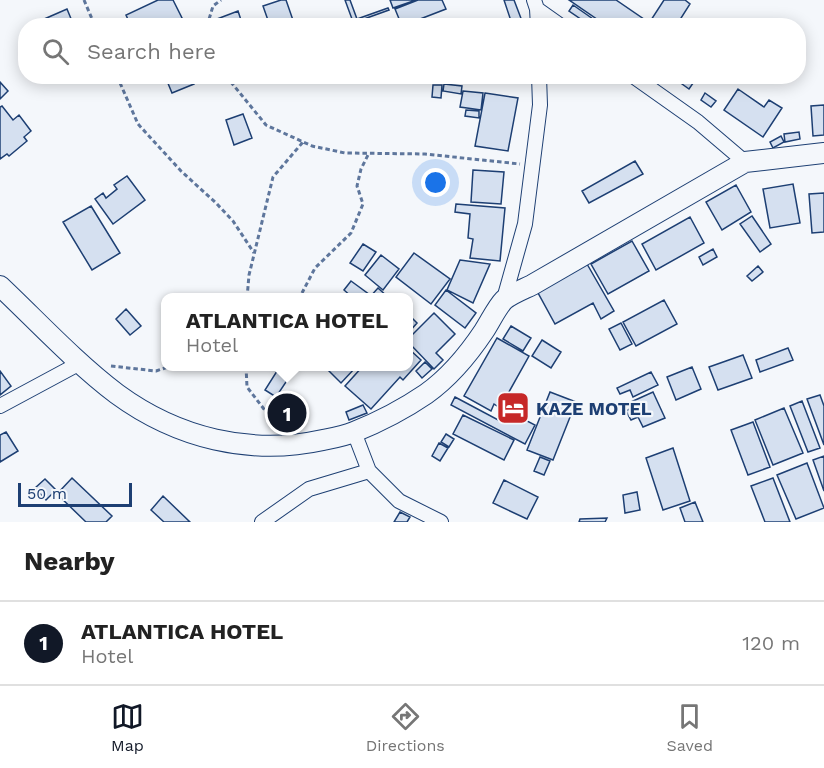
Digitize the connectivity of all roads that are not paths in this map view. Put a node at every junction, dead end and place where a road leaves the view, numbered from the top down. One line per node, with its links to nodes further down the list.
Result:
1 (536, 5): 2 (street)
2 (551, 18)
3 (539, 84): 8 (street)
4 (644, 84): 6 (street)
5 (824, 153): 6 (main road)
6 (745, 162): 8 (main road)
7 (0, 286): 9 (main road)
8 (504, 299): 11 (main road)
9 (80, 363): 10 (street); 11 (main road)
10 (0, 406)
11 (354, 432): 12 (street)
12 (369, 471): 13 (street); 14 (street)
13 (262, 522)
14 (441, 522)

